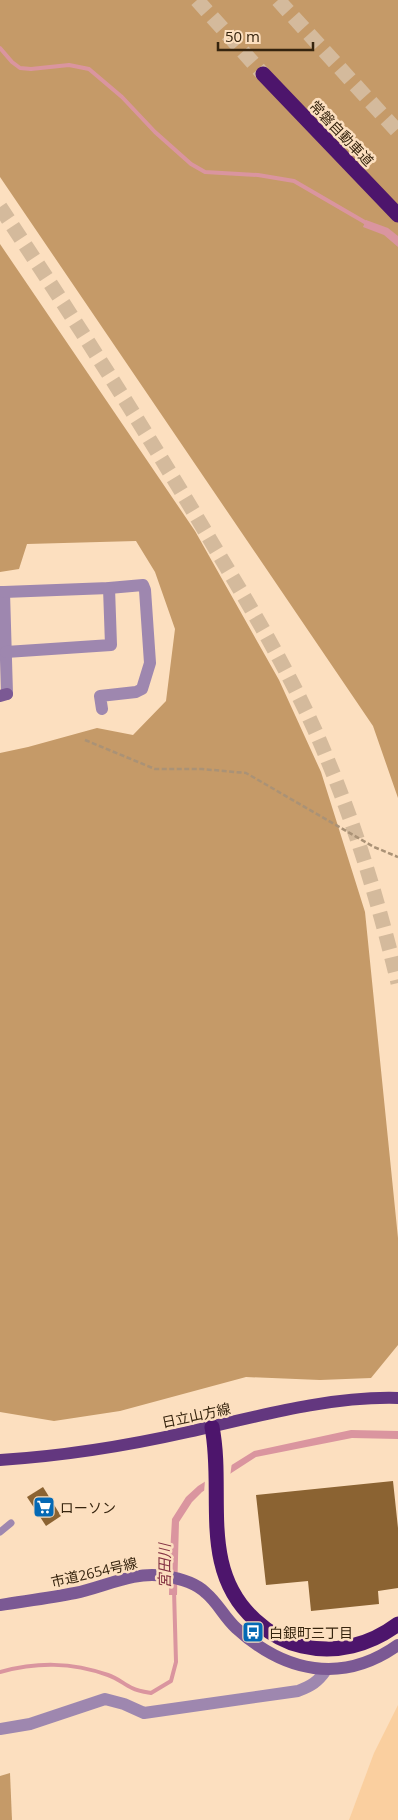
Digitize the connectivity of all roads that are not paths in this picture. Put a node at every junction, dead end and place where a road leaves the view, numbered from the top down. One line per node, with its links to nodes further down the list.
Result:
1 (268, 79): 2 (highway, 常磐自動車道)
2 (398, 216)
3 (109, 588): 4 (street); 5 (street); 7 (street)
4 (2, 592): 5 (street)
5 (6, 652): 6 (street)
6 (4, 695)
7 (102, 709)
8 (398, 1398): 9 (main road, 日立山方線)
9 (212, 1427): 10 (main road, 日立山方線); 14 (highway)
10 (0, 1460)
11 (11, 1523): 12 (lane)
12 (0, 1532)
13 (0, 1604): 16 (street, 市道2654号線)
14 (398, 1624)
15 (398, 1645): 16 (street, 市道2654号線)
16 (326, 1670): 17 (street)
17 (0, 1728)

